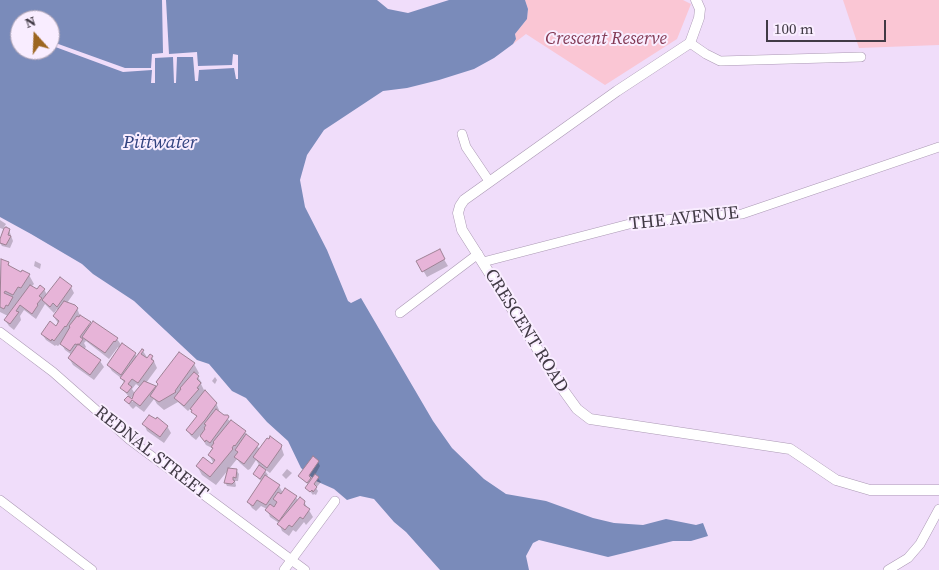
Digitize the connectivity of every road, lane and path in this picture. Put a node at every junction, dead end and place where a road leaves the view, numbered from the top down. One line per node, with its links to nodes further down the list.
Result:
1 (696, 0): 2 (street)
2 (690, 44): 3 (street); 6 (street, CRESCENT ROAD)
3 (861, 56)
4 (462, 134): 6 (street)
5 (939, 147): 7 (street, THE AVENUE)
6 (489, 181): 7 (street, CRESCENT ROAD)
7 (480, 258): 8 (street, THE AVENUE); 10 (street, CRESCENT ROAD)
8 (400, 313)
9 (0, 332): 14 (street, REDNAL STREET)
10 (939, 490)
11 (0, 500): 15 (street)
12 (336, 501): 14 (street)
13 (939, 509): 18 (street)
14 (292, 560): 16 (street); 17 (street, REDNAL STREET)
15 (92, 570)
16 (284, 570)
17 (305, 570)
18 (888, 570)

